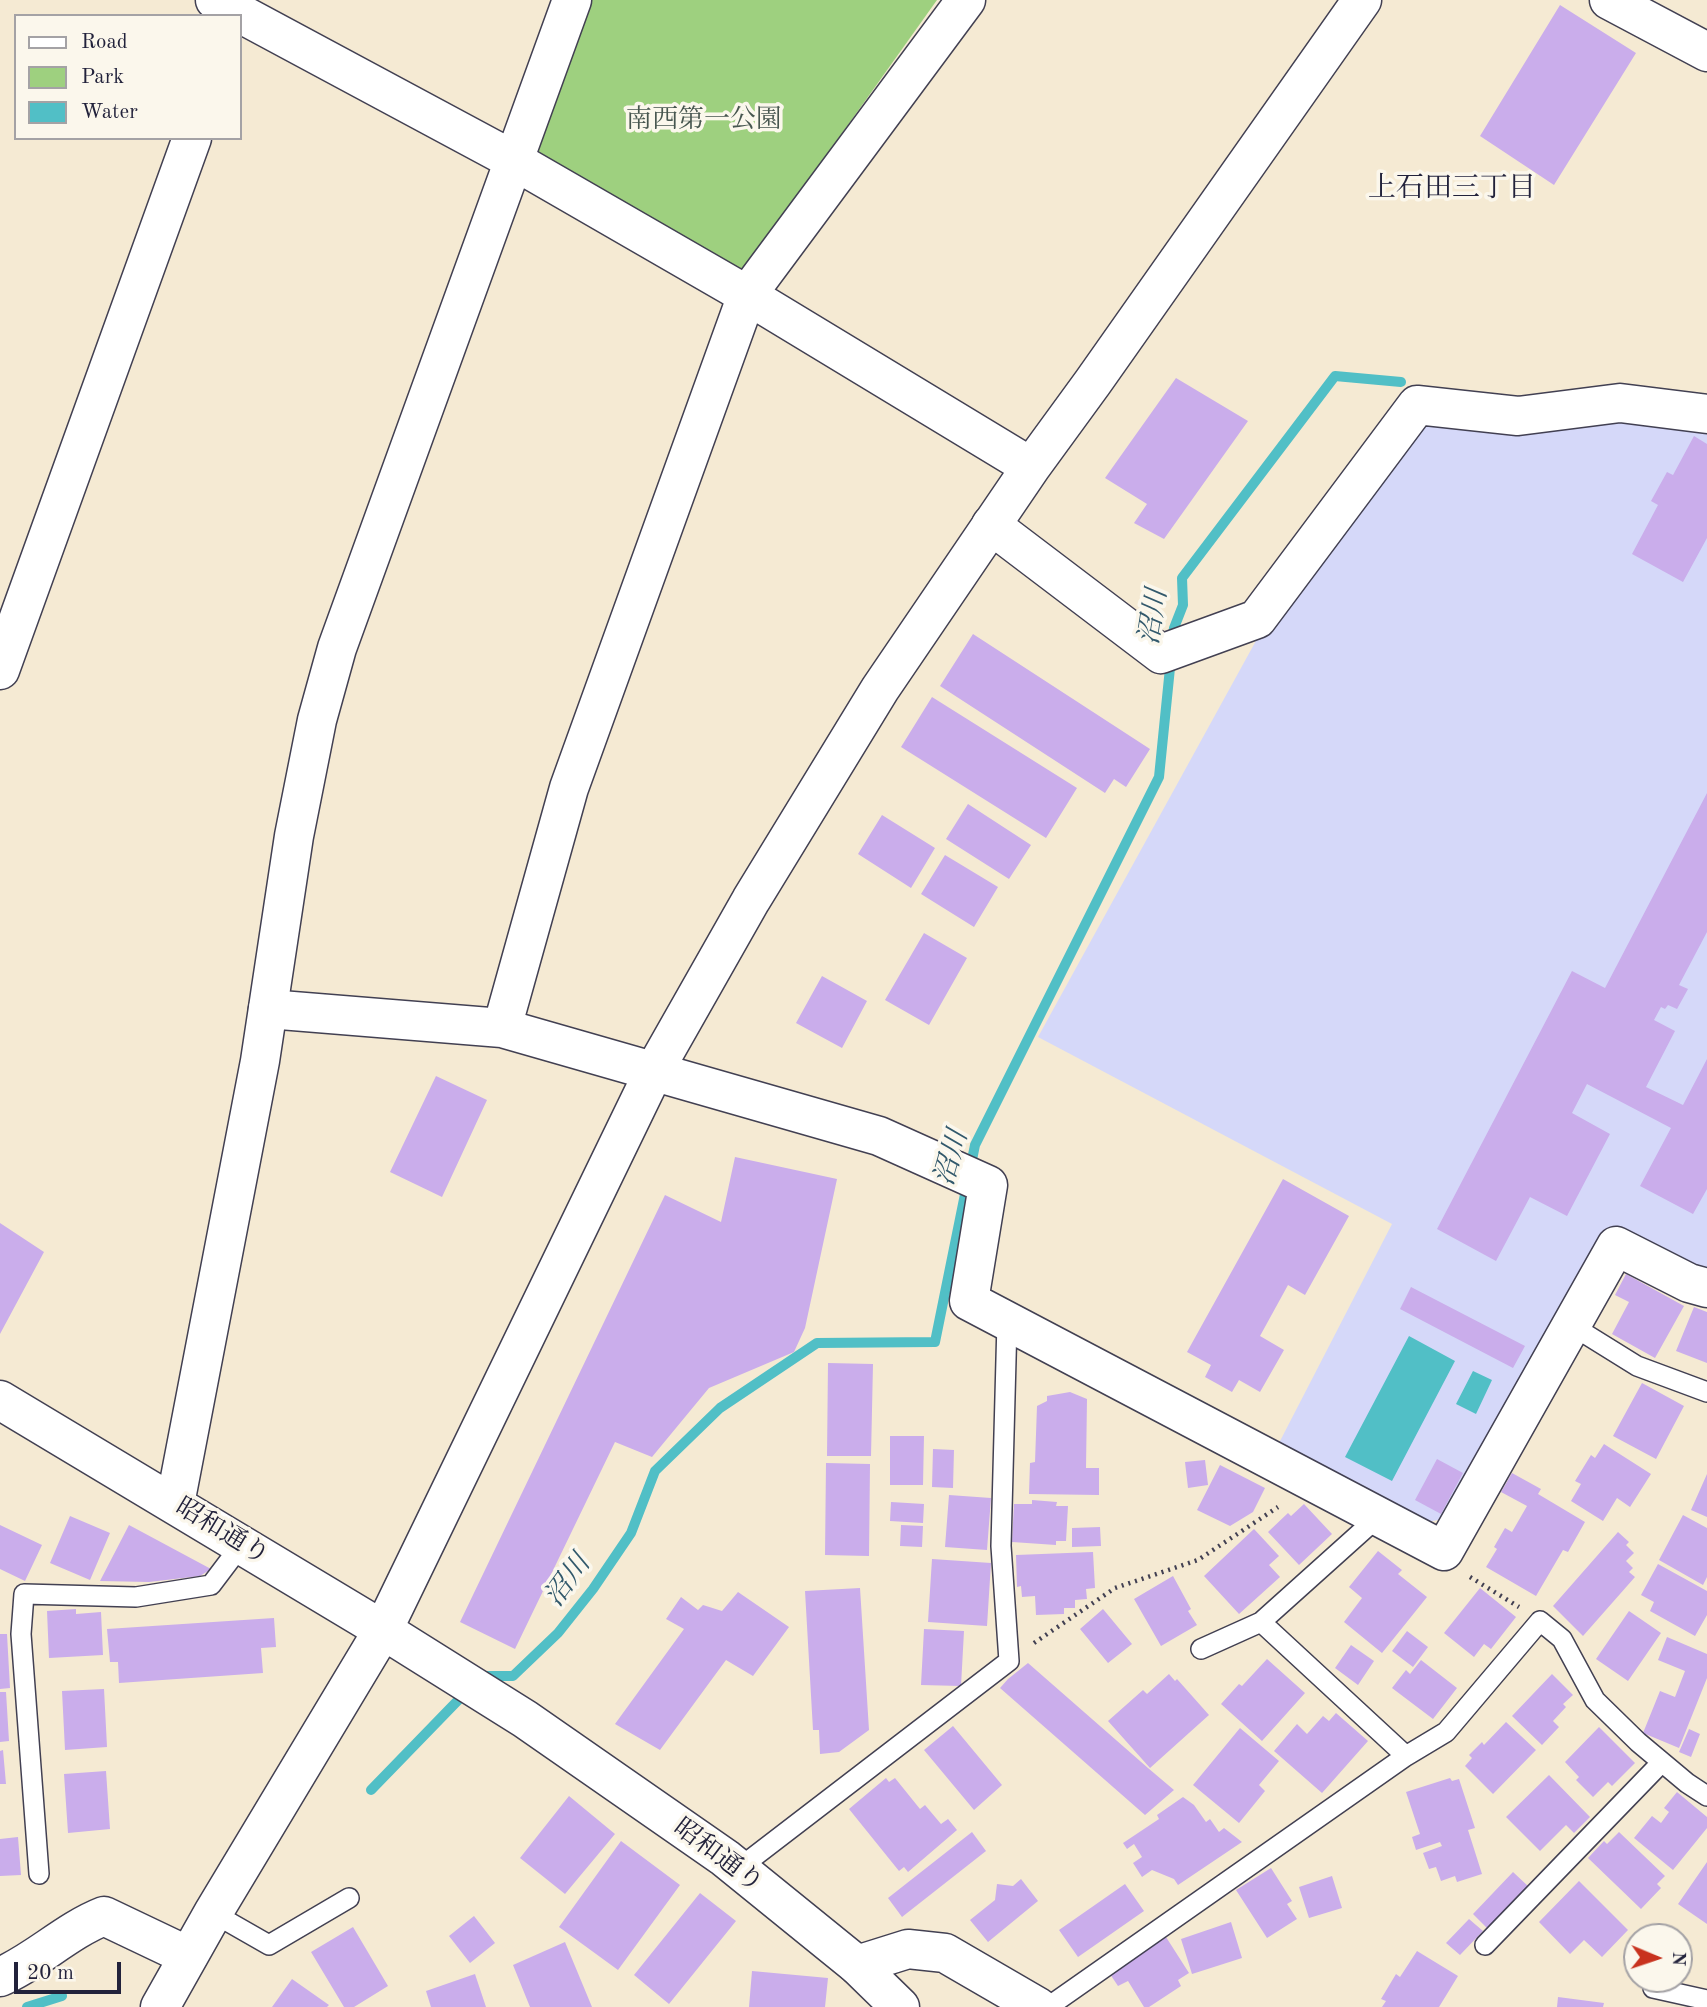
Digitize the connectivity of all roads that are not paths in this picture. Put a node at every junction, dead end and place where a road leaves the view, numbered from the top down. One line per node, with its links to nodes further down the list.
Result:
1 (572, 0): 8 (street)
2 (966, 0): 9 (street)
3 (1362, 0): 11 (street)
4 (1609, 0): 6 (street)
5 (242, 16): 8 (street)
6 (1707, 52)
7 (191, 140): 13 (street)
8 (513, 160): 9 (street); 14 (street)
9 (747, 295): 11 (street); 15 (street)
10 (1707, 414): 12 (street)
11 (1031, 467): 12 (street)
12 (991, 525): 16 (street)
13 (0, 670)
14 (268, 1009): 15 (street); 22 (street)
15 (502, 1028): 16 (street)
16 (654, 1071): 18 (street); 26 (street)
17 (1707, 1288): 19 (street)
18 (1007, 1322): 23 (street); 31 (lane)
19 (1571, 1325): 20 (lane); 23 (street)
20 (1707, 1392)
21 (0, 1400): 22 (street, 昭和通り)
22 (175, 1504): 24 (street, 昭和通り)
23 (1378, 1517): 25 (lane)
24 (242, 1544): 26 (street, 昭和通り); 32 (lane)
25 (1261, 1622): 27 (lane); 28 (lane)
26 (383, 1630): 31 (street, 昭和通り); 34 (street)
27 (1201, 1649)
28 (1406, 1756): 29 (lane); 44 (lane)
29 (1662, 1762): 30 (lane); 35 (lane)
30 (1707, 1796)
31 (738, 1869): 37 (street, 昭和通り)
32 (39, 1874)
33 (349, 1898): 34 (lane)
34 (213, 1913): 36 (street)
35 (1485, 1945)
36 (188, 1956): 38 (street); 41 (street)
37 (857, 1965): 42 (street, 昭和通り); 43 (street)
38 (0, 1977)
39 (1676, 1993): 40 (lane)
40 (1707, 2000)
41 (163, 2006)
42 (900, 2007)
43 (1038, 2007)
44 (1048, 2007)

